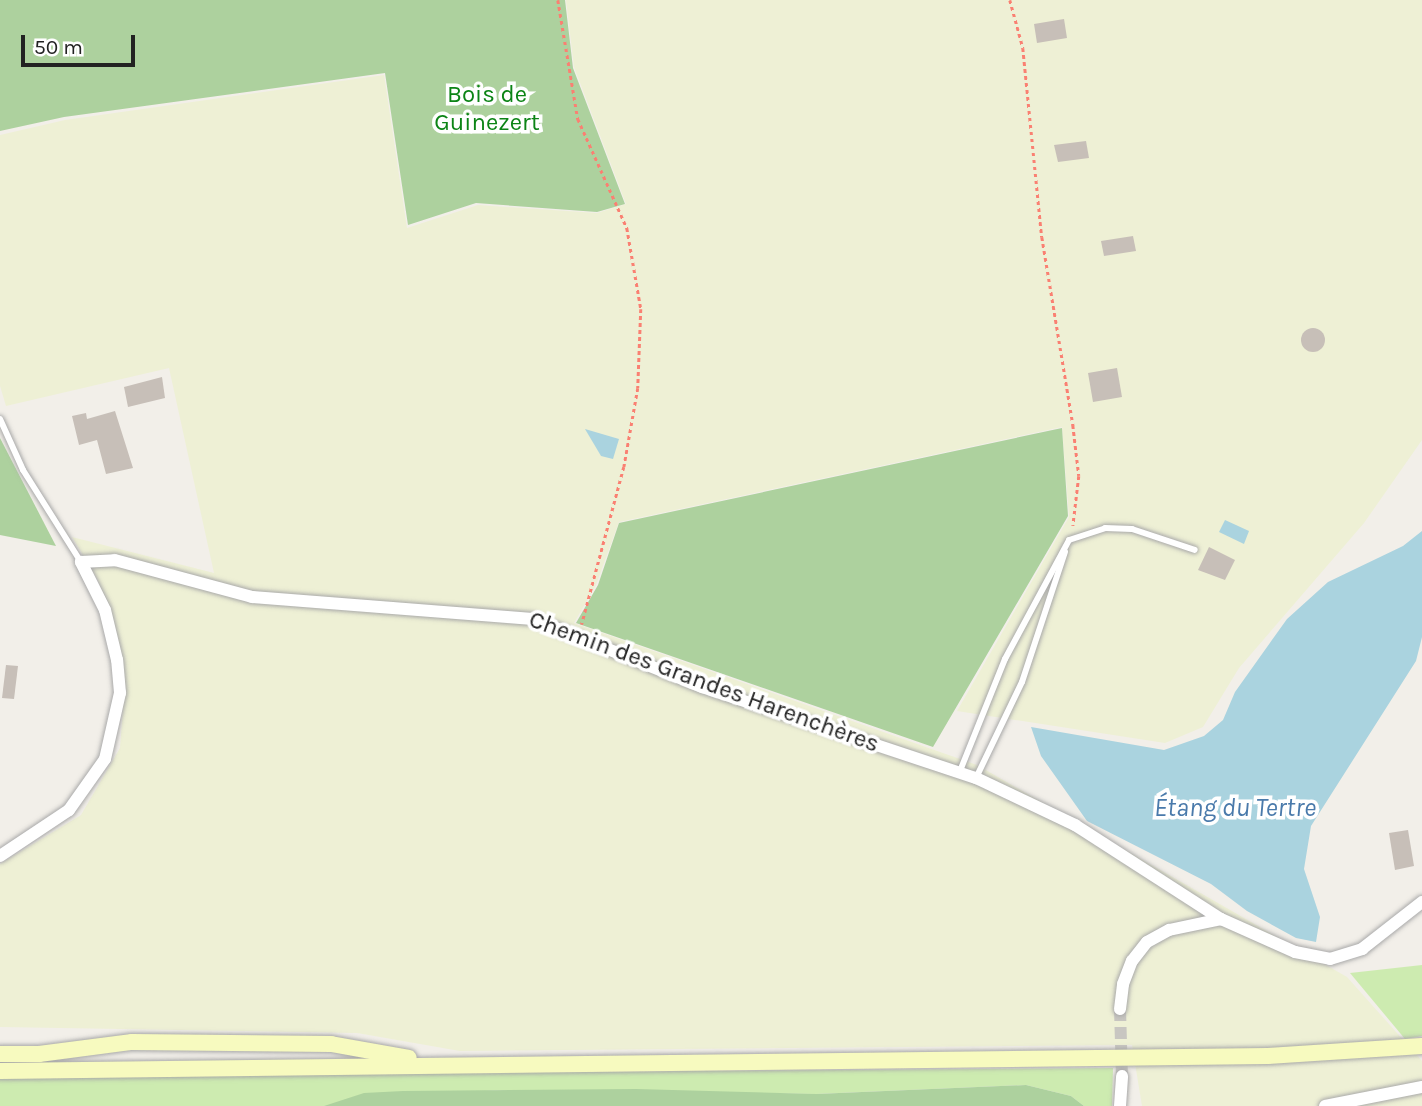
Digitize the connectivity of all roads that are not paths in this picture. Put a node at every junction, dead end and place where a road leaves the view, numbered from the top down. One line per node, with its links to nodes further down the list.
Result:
1 (0, 419): 4 (lane)
2 (1069, 540): 3 (lane); 5 (lane); 6 (lane)
3 (1195, 550)
4 (81, 562): 5 (street, Chemin des Grandes Harenchères); 7 (street)
5 (960, 771): 6 (street, Chemin des Grandes Harenchères)
6 (976, 778): 9 (street, Chemin des Grandes Harenchères)
7 (0, 856)
8 (1422, 902): 9 (street, Chemin des Grandes Harenchères)
9 (1221, 919): 10 (street)
10 (1120, 1009)
11 (1422, 1046): 13 (main road)
12 (0, 1054): 13 (main road)
13 (446, 1065): 14 (main road)
14 (0, 1071)
15 (1122, 1076): 17 (street)
16 (1422, 1087): 18 (street)
17 (1120, 1106)
18 (1325, 1106)

